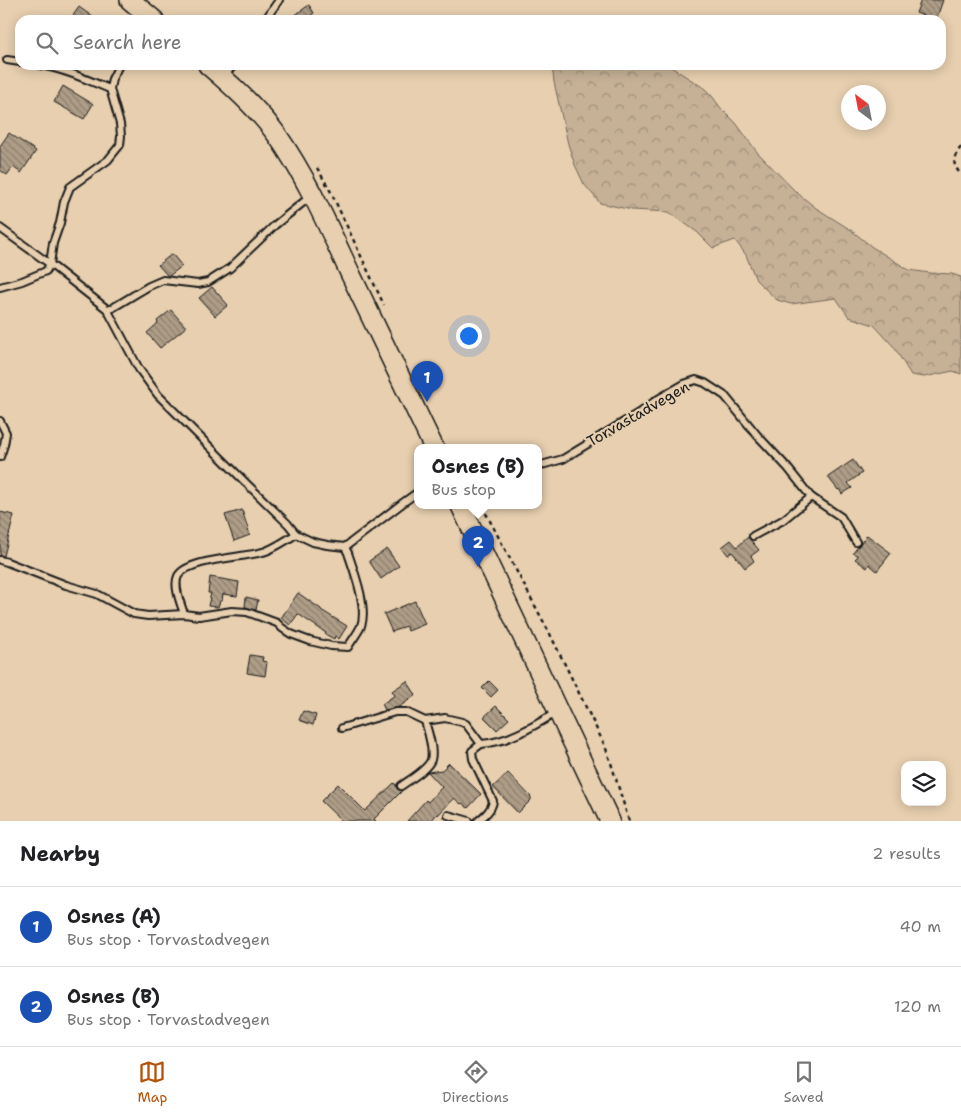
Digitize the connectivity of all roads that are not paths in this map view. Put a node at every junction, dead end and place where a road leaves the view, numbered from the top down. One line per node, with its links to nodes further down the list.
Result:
1 (130, 0): 3 (main road)
2 (276, 1): 4 (lane)
3 (147, 15)
4 (268, 15)
5 (7, 60): 6 (lane)
6 (15, 61)
7 (62, 70): 10 (lane)
8 (116, 70): 10 (lane)
9 (222, 70): 11 (main road)
10 (110, 90): 13 (lane)
11 (312, 195): 15 (lane); 17 (main road)
12 (0, 228): 13 (lane)
13 (50, 264): 14 (lane); 15 (lane)
14 (0, 287)
15 (109, 310): 23 (lane)
16 (0, 421): 18 (lane)
17 (432, 444)
18 (0, 457)
19 (542, 465): 21 (lane, Torvastadvegen)
20 (414, 495): 26 (lane)
21 (811, 497): 24 (lane); 25 (lane, Torvastadvegen)
22 (462, 509): 29 (main road)
23 (296, 534): 26 (lane); 28 (lane)
24 (753, 536)
25 (856, 542)
26 (345, 547): 28 (lane)
27 (0, 560): 28 (lane)
28 (184, 614)
29 (558, 711): 32 (lane); 37 (main road)
30 (425, 721): 31 (lane); 32 (lane); 33 (lane)
31 (342, 728)
32 (481, 744): 36 (lane)
33 (401, 786)
34 (448, 815): 35 (lane)
35 (469, 821)
36 (478, 821)
37 (610, 821)

